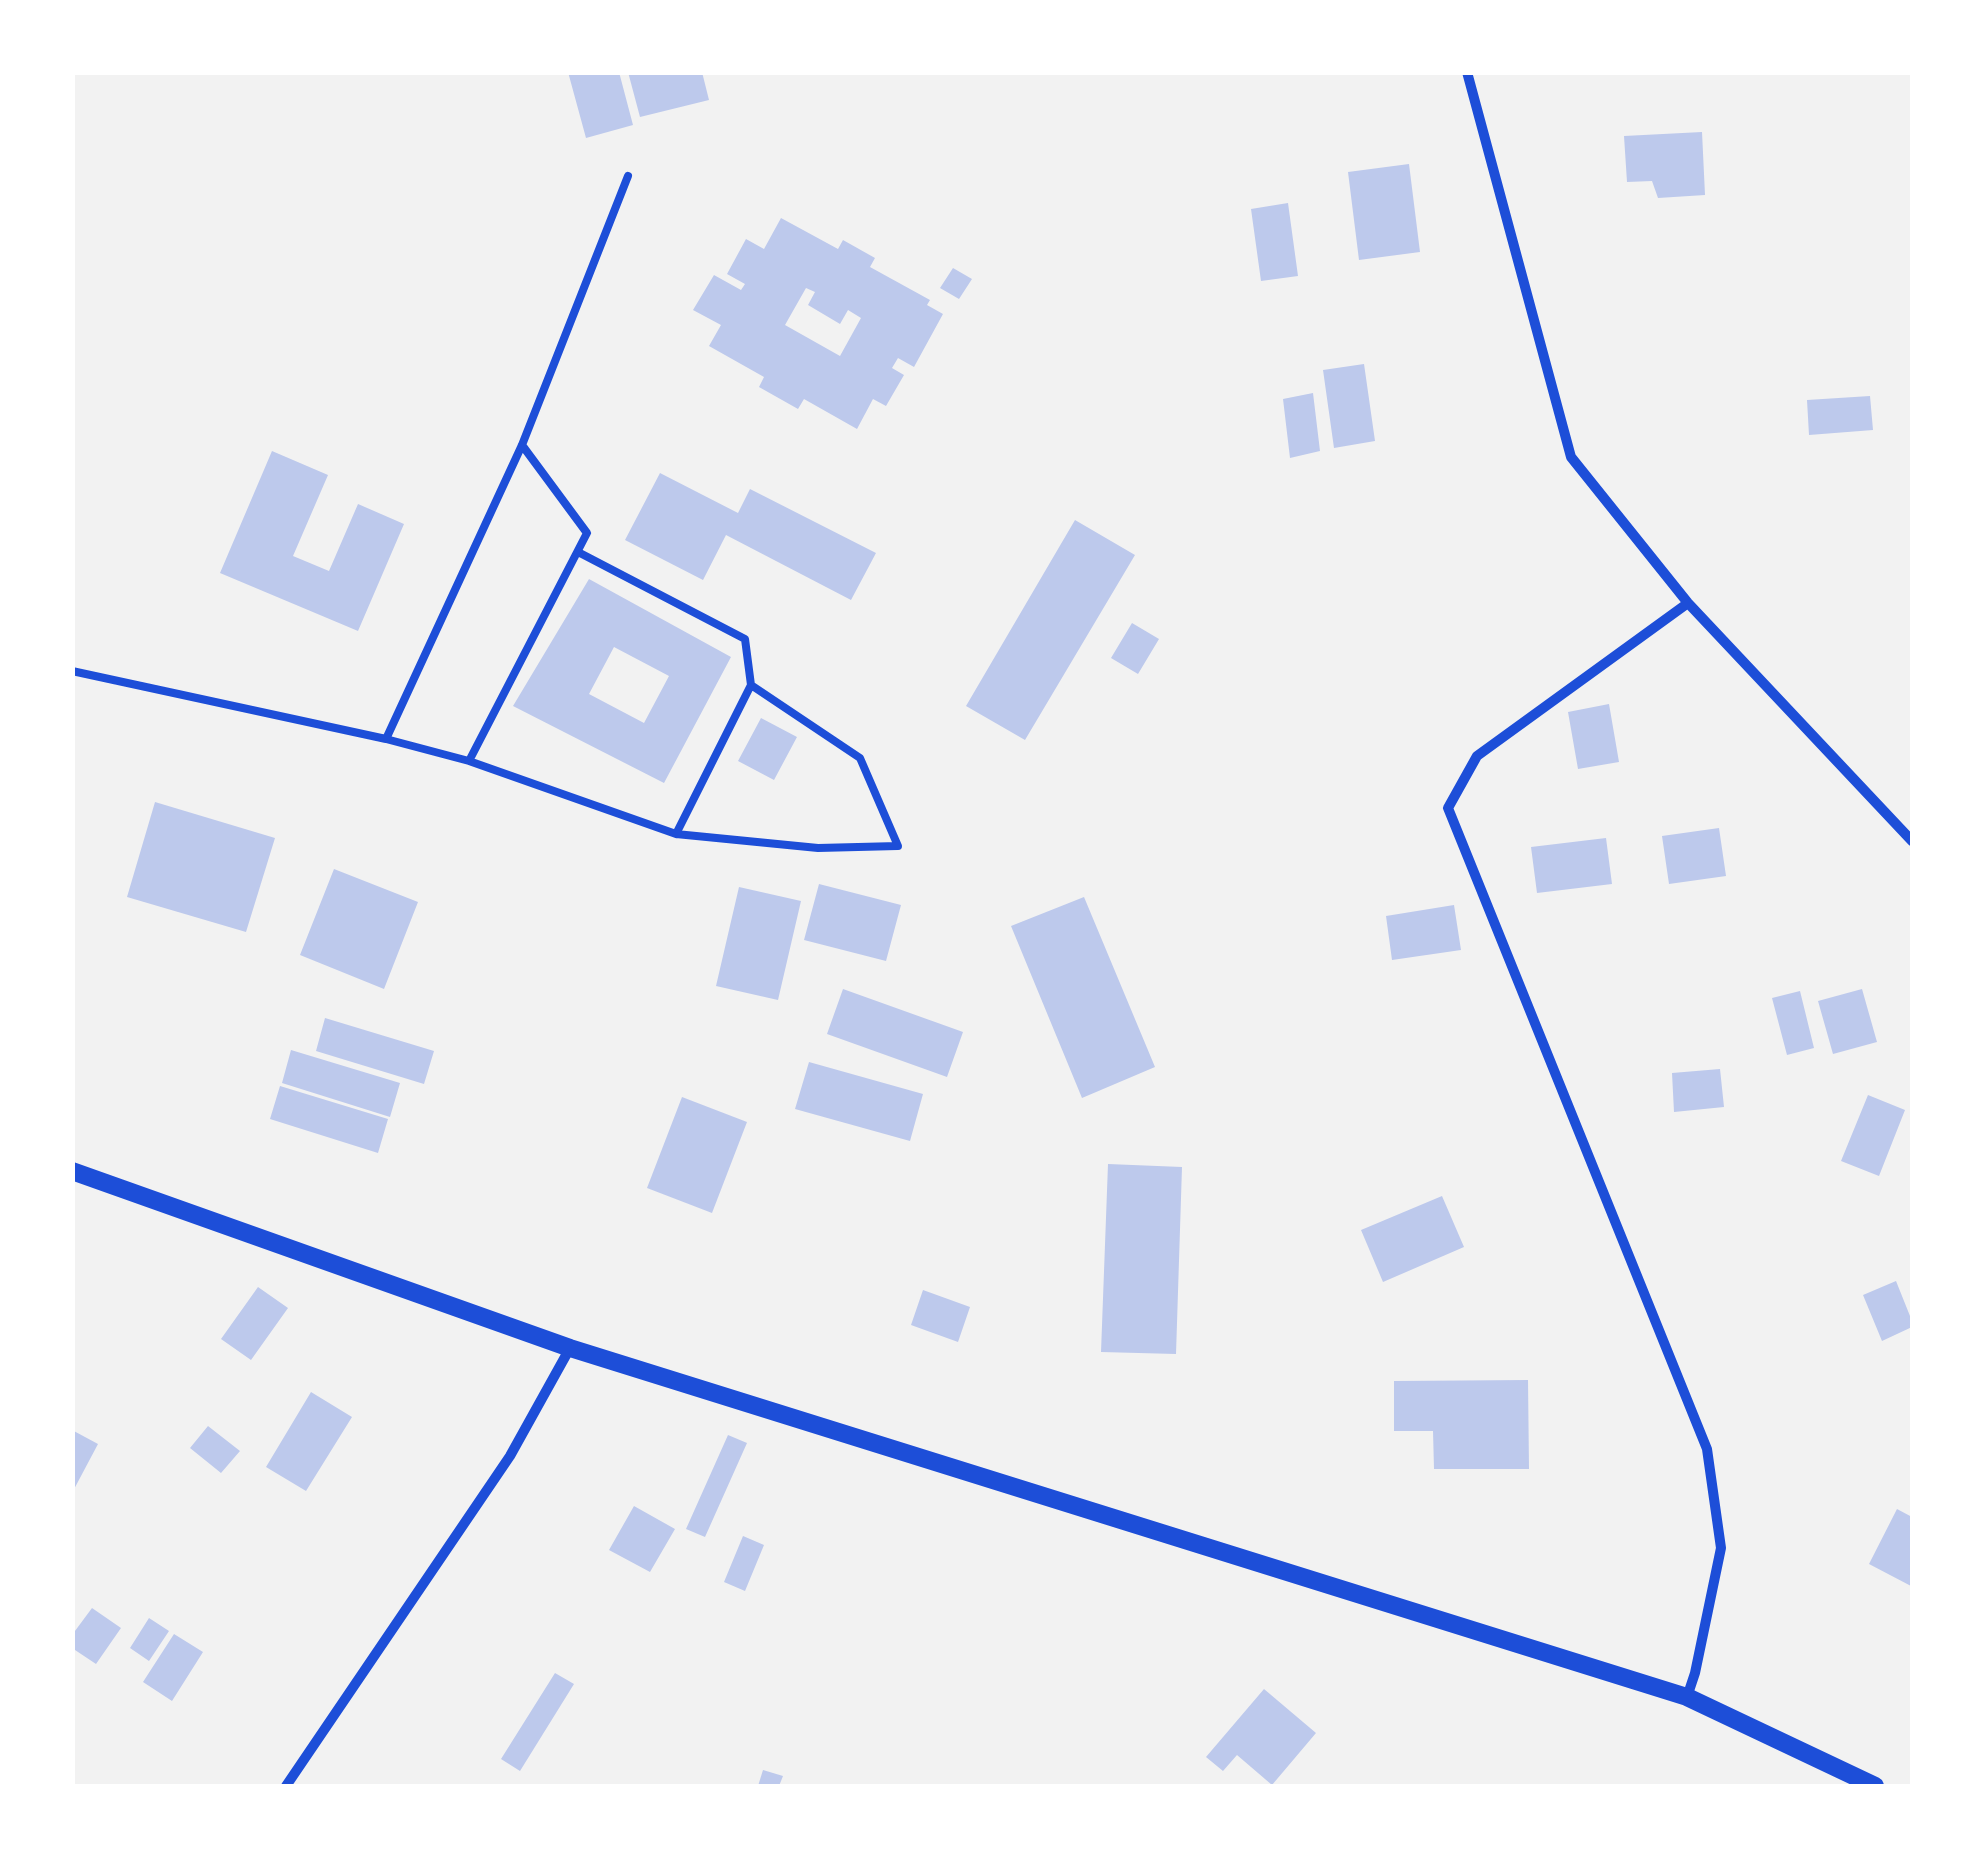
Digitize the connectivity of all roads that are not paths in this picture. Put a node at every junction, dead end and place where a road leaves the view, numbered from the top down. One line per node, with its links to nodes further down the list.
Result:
1 (1467, 72): 5 (street)
2 (628, 176): 3 (lane)
3 (522, 444): 4 (lane); 8 (lane)
4 (578, 552): 7 (lane); 9 (lane)
5 (1688, 603): 11 (street); 14 (street)
6 (72, 671): 8 (lane)
7 (752, 685): 10 (lane); 10 (lane)
8 (386, 739): 9 (lane)
9 (469, 760): 10 (lane)
10 (676, 834)
11 (1912, 841)
12 (72, 1170): 13 (street)
13 (570, 1348): 14 (street); 15 (street)
14 (1687, 1697): 16 (street)
15 (286, 1786)
16 (1874, 1786)

